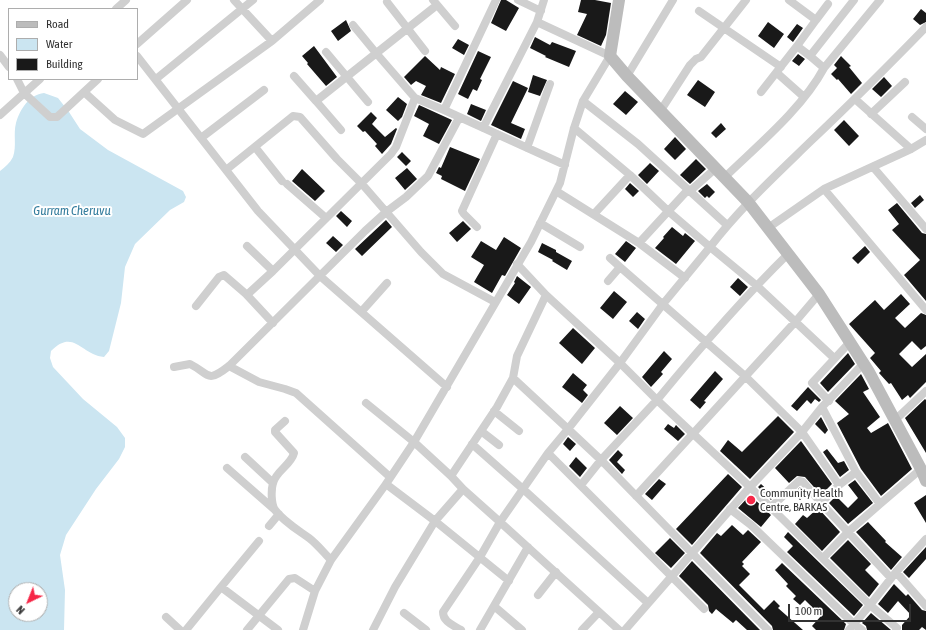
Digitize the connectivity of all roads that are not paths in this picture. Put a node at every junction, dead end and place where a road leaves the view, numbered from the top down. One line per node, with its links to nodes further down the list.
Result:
1 (126, 0): 18 (street)
2 (187, 0): 30 (street)
3 (234, 0): 19 (street)
4 (253, 0): 19 (street)
5 (320, 0): 29 (street)
6 (496, 0): 62 (street)
7 (518, 0): 20 (street)
8 (544, 0): 20 (street)
9 (619, 0): 36 (street)
10 (672, 0): 43 (street)
11 (746, 0): 28 (street)
12 (789, 0): 22 (street)
13 (854, 0): 37 (street)
14 (880, 0): 40 (street)
15 (387, 2): 27 (street)
16 (435, 3): 25 (street); 27 (street)
17 (828, 4): 22 (street)
18 (117, 8)
19 (243, 9): 29 (street); 48 (street)
20 (541, 11): 23 (street)
21 (699, 11): 28 (street)
22 (816, 20): 31 (street)
23 (537, 22): 36 (street); 68 (street)
24 (353, 25): 34 (street)
25 (455, 26)
26 (926, 27): 57 (street)
27 (407, 28): 32 (street); 34 (street)
28 (723, 28): 41 (street); 63 (street)
29 (272, 41): 61 (street)
30 (138, 43)
31 (797, 46): 37 (street); 41 (street)
32 (425, 51)
33 (326, 52): 44 (street)
34 (376, 53): 44 (street); 56 (street)
35 (0, 56): 39 (street)
36 (610, 56): 43 (street); 59 (street)
37 (810, 56): 40 (street)
38 (138, 57): 48 (street)
39 (8, 66)
40 (824, 68): 55 (street)
41 (779, 70): 53 (street); 55 (street)
42 (294, 76): 58 (street)
43 (627, 76): 63 (street)
44 (346, 77): 58 (street); 60 (street)
45 (18, 80): 54 (street)
46 (39, 80): 54 (street)
47 (97, 80): 52 (street)
48 (156, 80): 61 (street)
49 (905, 82): 64 (street)
50 (550, 84): 76 (street)
51 (264, 90): 73 (street)
52 (84, 92): 54 (street); 61 (street)
53 (761, 92)
54 (24, 93): 65 (street)
55 (804, 97): 83 (street)
56 (415, 98): 62 (street); 84 (street)
57 (855, 99): 64 (street); 88 (street)
58 (316, 100): 71 (street)
59 (583, 101): 69 (street); 87 (street)
60 (368, 102)
61 (179, 109): 73 (street)
62 (444, 110): 67 (street)
63 (661, 110): 80 (street)
64 (871, 114): 77 (street)
65 (0, 116)
66 (912, 117): 70 (street)
67 (459, 118): 68 (street); 90 (street)
68 (483, 128): 72 (street)
69 (574, 128): 78 (street); 82 (street)
70 (926, 128)
71 (341, 130)
72 (497, 134): 76 (street); 95 (street)
73 (201, 138): 81 (street)
74 (925, 143): 77 (street)
75 (255, 147): 81 (street); 84 (street); 92 (street)
76 (527, 148): 78 (street)
77 (911, 149): 79 (street)
78 (565, 165): 86 (street)
79 (873, 167): 85 (street); 97 (street)
80 (716, 168): 83 (street); 87 (street)
81 (226, 170): 102 (street)
82 (630, 174): 89 (street); 91 (street)
83 (725, 177): 88 (street)
84 (362, 184): 90 (street); 92 (street)
85 (824, 189): 96 (street); 119 (street)
86 (556, 191): 91 (street); 93 (street)
87 (690, 191): 89 (street); 94 (street)
88 (748, 202): 94 (street); 96 (street)
89 (668, 211): 98 (street); 101 (street)
90 (386, 212): 108 (street); 116 (street)
91 (594, 214): 98 (street)
92 (326, 218): 102 (street)
93 (540, 223): 100 (street); 105 (street)
94 (727, 225): 101 (street)
95 (477, 227)
96 (768, 228): 103 (street)
97 (926, 229)
98 (639, 243): 109 (street)
99 (248, 246): 107 (street)
100 (580, 247)
101 (710, 247): 109 (street); 112 (street)
102 (295, 250): 107 (street); 108 (street)
103 (788, 254): 112 (street); 114 (street)
104 (610, 258): 106 (street)
105 (517, 264): 115 (street); 116 (street)
106 (620, 267): 110 (street); 117 (street)
107 (273, 271): 113 (street)
108 (320, 276): 120 (street); 122 (street)
109 (685, 278): 117 (street)
110 (608, 280)
111 (387, 283): 120 (street)
112 (756, 285): 121 (street); 123 (street)
113 (246, 294): 118 (street); 122 (street)
114 (819, 294): 121 (street); 124 (street)
115 (546, 295): 126 (street); 131 (street)
116 (495, 302): 132 (street)
117 (663, 304): 123 (street); 126 (street)
118 (196, 306)
119 (926, 310)
120 (362, 311): 132 (street)
121 (796, 321): 125 (street); 130 (street)
122 (273, 323): 128 (street)
123 (705, 341): 130 (street); 134 (street)
124 (850, 342): 125 (street); 127 (street)
125 (834, 358): 135 (street)
126 (620, 364): 134 (street); 141 (street)
127 (864, 364): 135 (street); 139 (street)
128 (229, 366): 129 (street); 156 (street)
129 (174, 367)
130 (746, 376): 144 (street); 145 (street)
131 (512, 378): 138 (street); 141 (street)
132 (447, 387): 146 (street)
133 (926, 391): 139 (street)
134 (658, 400): 145 (street); 151 (street)
135 (829, 401): 137 (street)
136 (366, 403): 146 (street)
137 (822, 407): 144 (street); 154 (street)
138 (494, 411): 142 (street); 143 (street)
139 (895, 420): 153 (street)
140 (285, 421): 158 (street)
141 (568, 429): 149 (street); 151 (street)
142 (481, 431): 147 (street); 148 (street)
143 (519, 431)
144 (802, 432): 160 (street); 161 (street)
145 (693, 434): 161 (street); 164 (street)
146 (414, 442): 155 (street); 156 (street)
147 (472, 444): 155 (street); 163 (street)
148 (498, 445)
149 (548, 453): 159 (street); 163 (street)
150 (245, 457): 158 (street)
151 (601, 460): 159 (street); 164 (street)
152 (228, 468): 169 (street)
153 (921, 468): 157 (street); 166 (street)
154 (856, 472): 160 (street); 166 (street)
155 (450, 476): 162 (street)
156 (388, 480): 170 (street); 180 (street)
157 (926, 480)
158 (273, 483): 169 (street)
159 (581, 485): 183 (street)
160 (839, 485): 165 (street)
161 (750, 487): 167 (street); 168 (street)
162 (462, 489): 170 (street); 171 (street)
163 (523, 489): 171 (street); 188 (street)
164 (636, 496): 177 (street)
165 (821, 502): 167 (street); 173 (street)
166 (880, 504): 173 (street)
167 (770, 508): 179 (street)
168 (730, 509): 177 (street); 197 (street)
169 (277, 512): 172 (street); 180 (street)
170 (435, 521): 178 (street); 203 (street)
171 (500, 522): 176 (street); 178 (street)
172 (270, 526)
173 (848, 532): 179 (street); 182 (street)
174 (926, 539): 182 (street)
175 (259, 541): 185 (street)
176 (528, 547): 181 (street); 184 (street)
177 (692, 553): 183 (street); 210 (street)
178 (480, 557): 184 (street); 205 (street)
179 (823, 558): 189 (street)
180 (331, 560): 186 (street)
181 (556, 572): 187 (street); 193 (street)
182 (893, 575): 189 (street); 191 (street)
183 (671, 577): 188 (street); 192 (street)
184 (509, 581): 190 (street)
185 (221, 587): 195 (street); 199 (street)
186 (315, 591): 195 (street); 202 (street)
187 (538, 595)
188 (648, 603): 209 (street)
189 (870, 605): 197 (street); 212 (street)
190 (494, 606): 206 (street); 207 (street)
191 (926, 606)
192 (704, 609)
193 (599, 612): 208 (street); 209 (street)
194 (404, 613): 204 (street)
195 (259, 616): 200 (street); 201 (street)
196 (166, 617): 198 (street)
197 (852, 627): 211 (street)
198 (174, 628)
199 (186, 630)
200 (247, 630)
201 (278, 630)
202 (303, 630)
203 (372, 630)
204 (426, 630)
205 (461, 630)
206 (480, 630)
207 (522, 630)
208 (582, 630)
209 (620, 630)
210 (768, 630)
211 (862, 630)
212 (896, 630)

